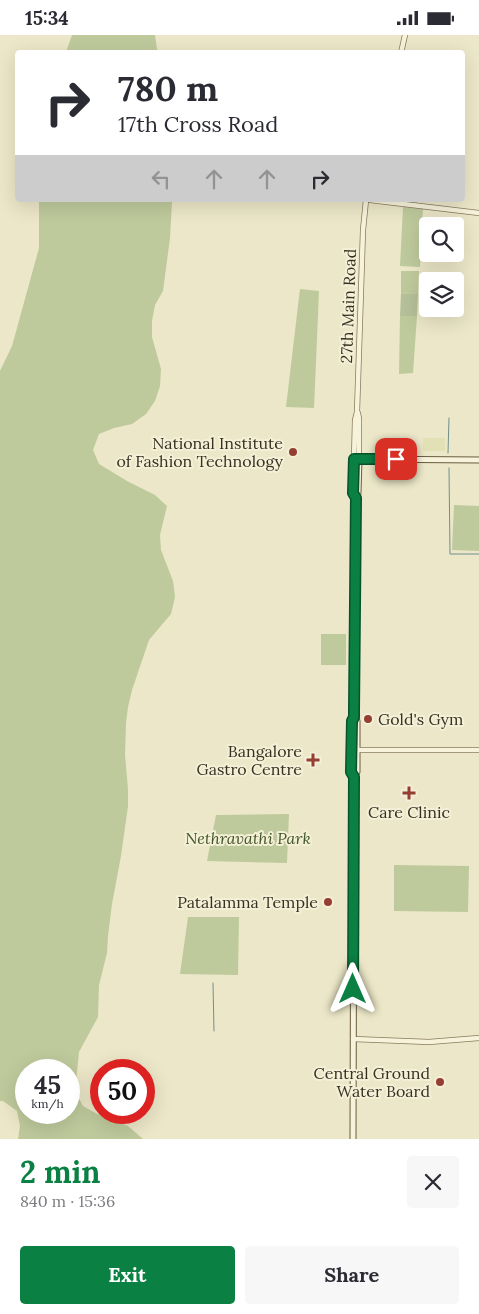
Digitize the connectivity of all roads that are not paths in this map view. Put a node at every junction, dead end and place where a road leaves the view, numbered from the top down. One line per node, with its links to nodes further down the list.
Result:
1 (405, 35): 2 (street)
2 (402, 50)
3 (368, 202): 6 (street, 27th Main Road)
4 (385, 202): 5 (street)
5 (479, 213)
6 (356, 459): 7 (main road); 8 (main road, 27th Main Road)
7 (479, 460)
8 (354, 750): 9 (street); 11 (main road, 27th Main Road)
9 (479, 751)
10 (479, 1038): 11 (street)
11 (353, 1039): 12 (main road, 27th Main Road)
12 (353, 1139)

